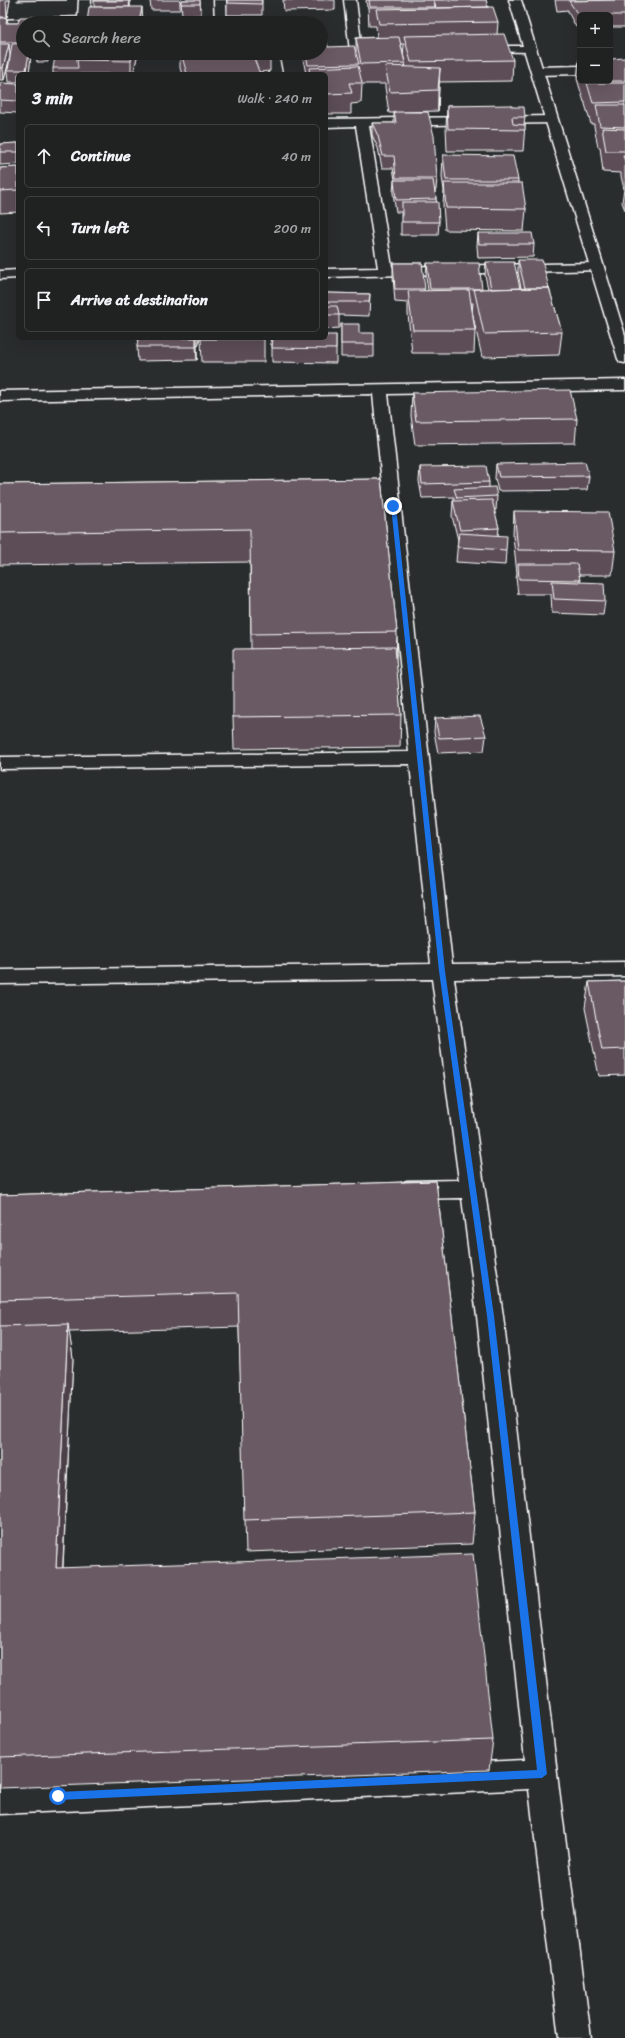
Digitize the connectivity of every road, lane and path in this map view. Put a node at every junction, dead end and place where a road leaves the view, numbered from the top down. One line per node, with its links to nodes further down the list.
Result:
1 (86, 0): 5 (street)
2 (220, 0): 6 (street)
3 (350, 0): 10 (street)
4 (515, 0): 9 (street)
5 (84, 16)
6 (221, 16)
7 (0, 22): 8 (street)
8 (16, 22)
9 (530, 48): 11 (street); 14 (street)
10 (342, 49)
11 (467, 50)
12 (273, 60): 15 (street)
13 (577, 70): 14 (street)
14 (537, 71): 16 (street)
15 (276, 72)
16 (552, 120): 17 (street); 19 (street)
17 (362, 122): 18 (street); 20 (street)
18 (328, 123)
19 (597, 267): 20 (street); 24 (street)
20 (386, 271): 21 (street)
21 (328, 273)
22 (0, 274): 23 (street)
23 (16, 274)
24 (625, 359)
25 (625, 385): 26 (street)
26 (380, 390): 27 (street); 28 (street)
27 (0, 396)
28 (420, 758): 29 (street); 31 (street)
29 (0, 763)
30 (625, 969): 31 (street)
31 (442, 971): 32 (street); 33 (street)
32 (0, 977)
33 (473, 1188): 34 (street); 35 (street)
34 (386, 1190)
35 (542, 1774): 36 (street); 37 (street)
36 (0, 1799)
37 (575, 2038)

